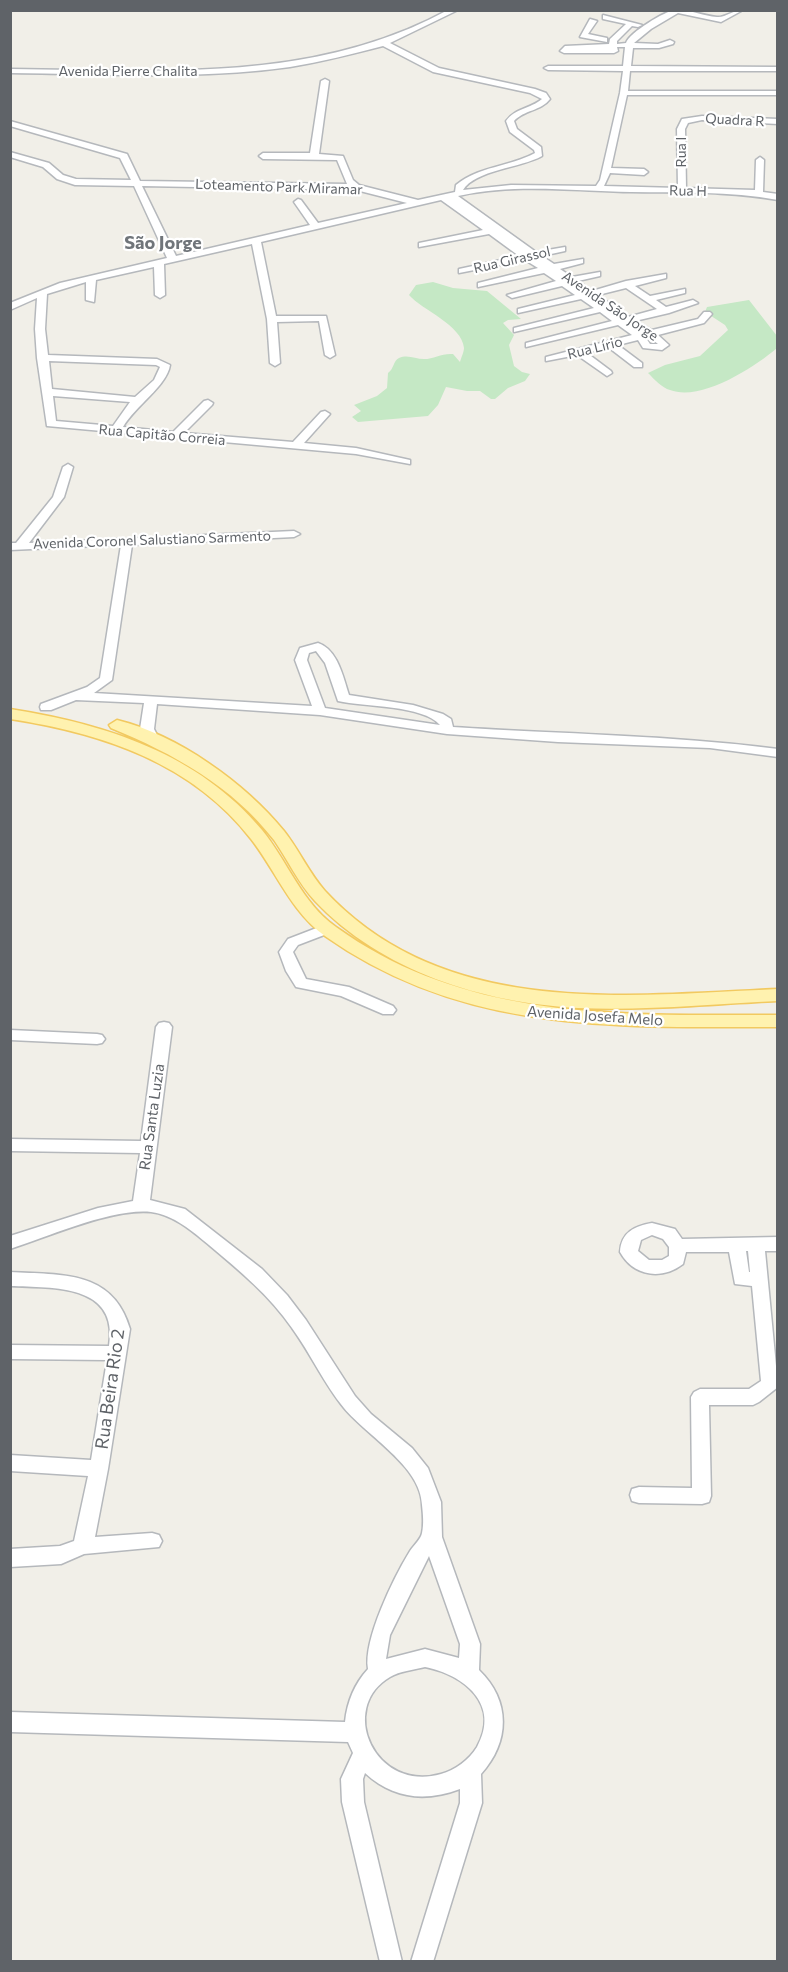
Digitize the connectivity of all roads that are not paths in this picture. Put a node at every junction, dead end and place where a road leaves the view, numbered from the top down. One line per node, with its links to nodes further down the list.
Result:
1 (455, 10): 8 (street, Avenida Pierre Chalita)
2 (740, 10): 3 (street)
3 (678, 11): 7 (street)
4 (606, 17): 7 (street)
5 (593, 21): 12 (street)
6 (629, 25): 12 (street)
7 (648, 27): 13 (street)
8 (402, 36): 10 (street, Avenida Pierre Chalita); 15 (street)
9 (670, 42): 13 (street)
10 (381, 43): 14 (street, Avenida Pierre Chalita); 15 (street)
11 (567, 43): 12 (street)
12 (613, 44): 12 (street); 13 (street)
13 (628, 45): 18 (street)
14 (350, 52): 15 (street); 17 (street, Avenida Pierre Chalita)
15 (402, 54): 35 (street)
16 (548, 68): 18 (street)
17 (10, 69)
18 (627, 69): 19 (street); 21 (street)
19 (777, 69)
20 (325, 81): 28 (street)
21 (624, 93): 22 (street); 30 (street)
22 (777, 93)
23 (692, 118): 24 (street, Quadra R); 36 (street, Rua I)
24 (777, 122)
25 (10, 123): 32 (street)
26 (10, 154): 32 (street, Loteamento Park Miramar)
27 (263, 156): 28 (street)
28 (314, 156): 33 (street)
29 (760, 159): 37 (street)
30 (606, 170): 31 (street); 34 (street)
31 (644, 171)
32 (137, 184): 33 (street, Loteamento Park Miramar); 47 (street)
33 (357, 187): 40 (street, Loteamento Park Miramar)
34 (598, 189): 35 (street, Rua H); 36 (street, Rua H)
35 (457, 190): 40 (street); 42 (street, Avenida São Jorge)
36 (682, 191): 37 (street, Rua H)
37 (759, 194): 38 (street, Rua H)
38 (777, 197)
39 (298, 202): 41 (street)
40 (419, 203): 41 (street)
41 (315, 226): 43 (street)
42 (492, 229): 44 (street); 46 (street, Avenida São Jorge)
43 (256, 240): 47 (street); 71 (street)
44 (422, 245)
45 (562, 249): 46 (street, Rua Girassol)
46 (531, 256): 50 (street, Avenida São Jorge); 51 (street, Rua Girassol)
47 (172, 258): 48 (street)
48 (159, 261): 54 (street); 60 (street)
49 (580, 261): 50 (street)
50 (549, 268): 55 (street, Avenida São Jorge); 57 (street)
51 (462, 271)
52 (597, 274): 55 (street)
53 (663, 276): 56 (street)
54 (91, 278): 58 (street); 64 (street)
55 (567, 281): 61 (street); 62 (street, Avenida São Jorge)
56 (626, 284): 62 (street); 63 (street)
57 (481, 285)
58 (42, 291): 66 (street); 79 (street, Rua Capitão Correia)
59 (682, 291): 63 (street)
60 (160, 295)
61 (512, 295)
62 (585, 295): 67 (street, Avenida São Jorge); 68 (street)
63 (648, 299): 69 (street)
64 (91, 300)
65 (693, 303): 69 (street)
66 (10, 308)
67 (605, 308): 72 (street, Avenida São Jorge); 73 (street)
68 (521, 310)
69 (666, 311): 72 (street)
70 (707, 314): 74 (street, Rua Lírio)
71 (272, 319): 78 (street); 81 (street)
72 (624, 322): 74 (street, Avenida São Jorge); 76 (street)
73 (518, 330)
74 (644, 335): 75 (street, Rua Lírio)
75 (610, 344): 77 (street, Rua Lírio); 82 (street)
76 (530, 345)
77 (579, 352): 80 (street, Rua Lírio); 83 (street)
78 (330, 355)
79 (42, 358): 84 (street, Rua Capitão Correia); 85 (street)
80 (550, 359)
81 (275, 363)
82 (638, 365)
83 (607, 373)
84 (48, 392): 85 (street); 88 (street, Rua Capitão Correia)
85 (137, 400): 88 (street)
86 (208, 403): 89 (street)
87 (325, 414): 90 (street)
88 (116, 431): 89 (street, Rua Capitão Correia)
89 (176, 436): 90 (street, Rua Capitão Correia)
90 (296, 447): 91 (street, Rua Capitão Correia)
91 (406, 462)
92 (68, 467): 95 (street)
93 (294, 534): 94 (street, Avenida Coronel Salustiano Sarmento)
94 (127, 541): 95 (street, Avenida Coronel Salustiano Sarmento); 96 (street)
95 (15, 546)
96 (106, 680): 97 (street); 98 (street)
97 (75, 696): 98 (street); 101 (street)
98 (128, 698): 99 (street)
99 (151, 699): 102 (street); 105 (street)
100 (10, 702): 101 (main road, Avenida Josefa Melo)
101 (46, 707): 105 (main road, Avenida Josefa Melo)
102 (320, 711): 104 (street); 104 (street)
103 (10, 714): 107 (main road, Avenida Josefa Melo)
104 (447, 730): 106 (street)
105 (152, 739): 108 (main road, Avenida Josefa Melo)
106 (777, 753)
107 (327, 929): 109 (street); 110 (main road, Avenida Josefa Melo)
108 (777, 995)
109 (388, 1010)
110 (777, 1021)
111 (164, 1027): 115 (street, Rua Santa Luzia)
112 (10, 1035): 113 (street)
113 (97, 1039)
114 (10, 1145): 115 (street)
115 (147, 1147): 116 (street, Rua Santa Luzia)
116 (141, 1206): 117 (street); 129 (street)
117 (10, 1243)
118 (756, 1244): 119 (street); 121 (street); 123 (street)
119 (777, 1244)
120 (678, 1245): 121 (street)
121 (737, 1245): 123 (street)
122 (10, 1279): 125 (street, Rua Beira Rio 2)
123 (759, 1279): 128 (street)
124 (10, 1352): 125 (street)
125 (117, 1353): 127 (street, Rua Beira Rio 2)
126 (10, 1463): 127 (street)
127 (99, 1469): 131 (street, Rua Beira Rio 2)
128 (639, 1495)
129 (432, 1537): 133 (street); 134 (street)
130 (152, 1541): 131 (street)
131 (83, 1546): 132 (street)
132 (10, 1558)
133 (379, 1672): 134 (street); 136 (street)
134 (469, 1674): 138 (street)
135 (10, 1722): 136 (street)
136 (356, 1732): 137 (street)
137 (363, 1754): 138 (street); 139 (street)
138 (470, 1774): 140 (street)
139 (392, 1962)
140 (423, 1962)

